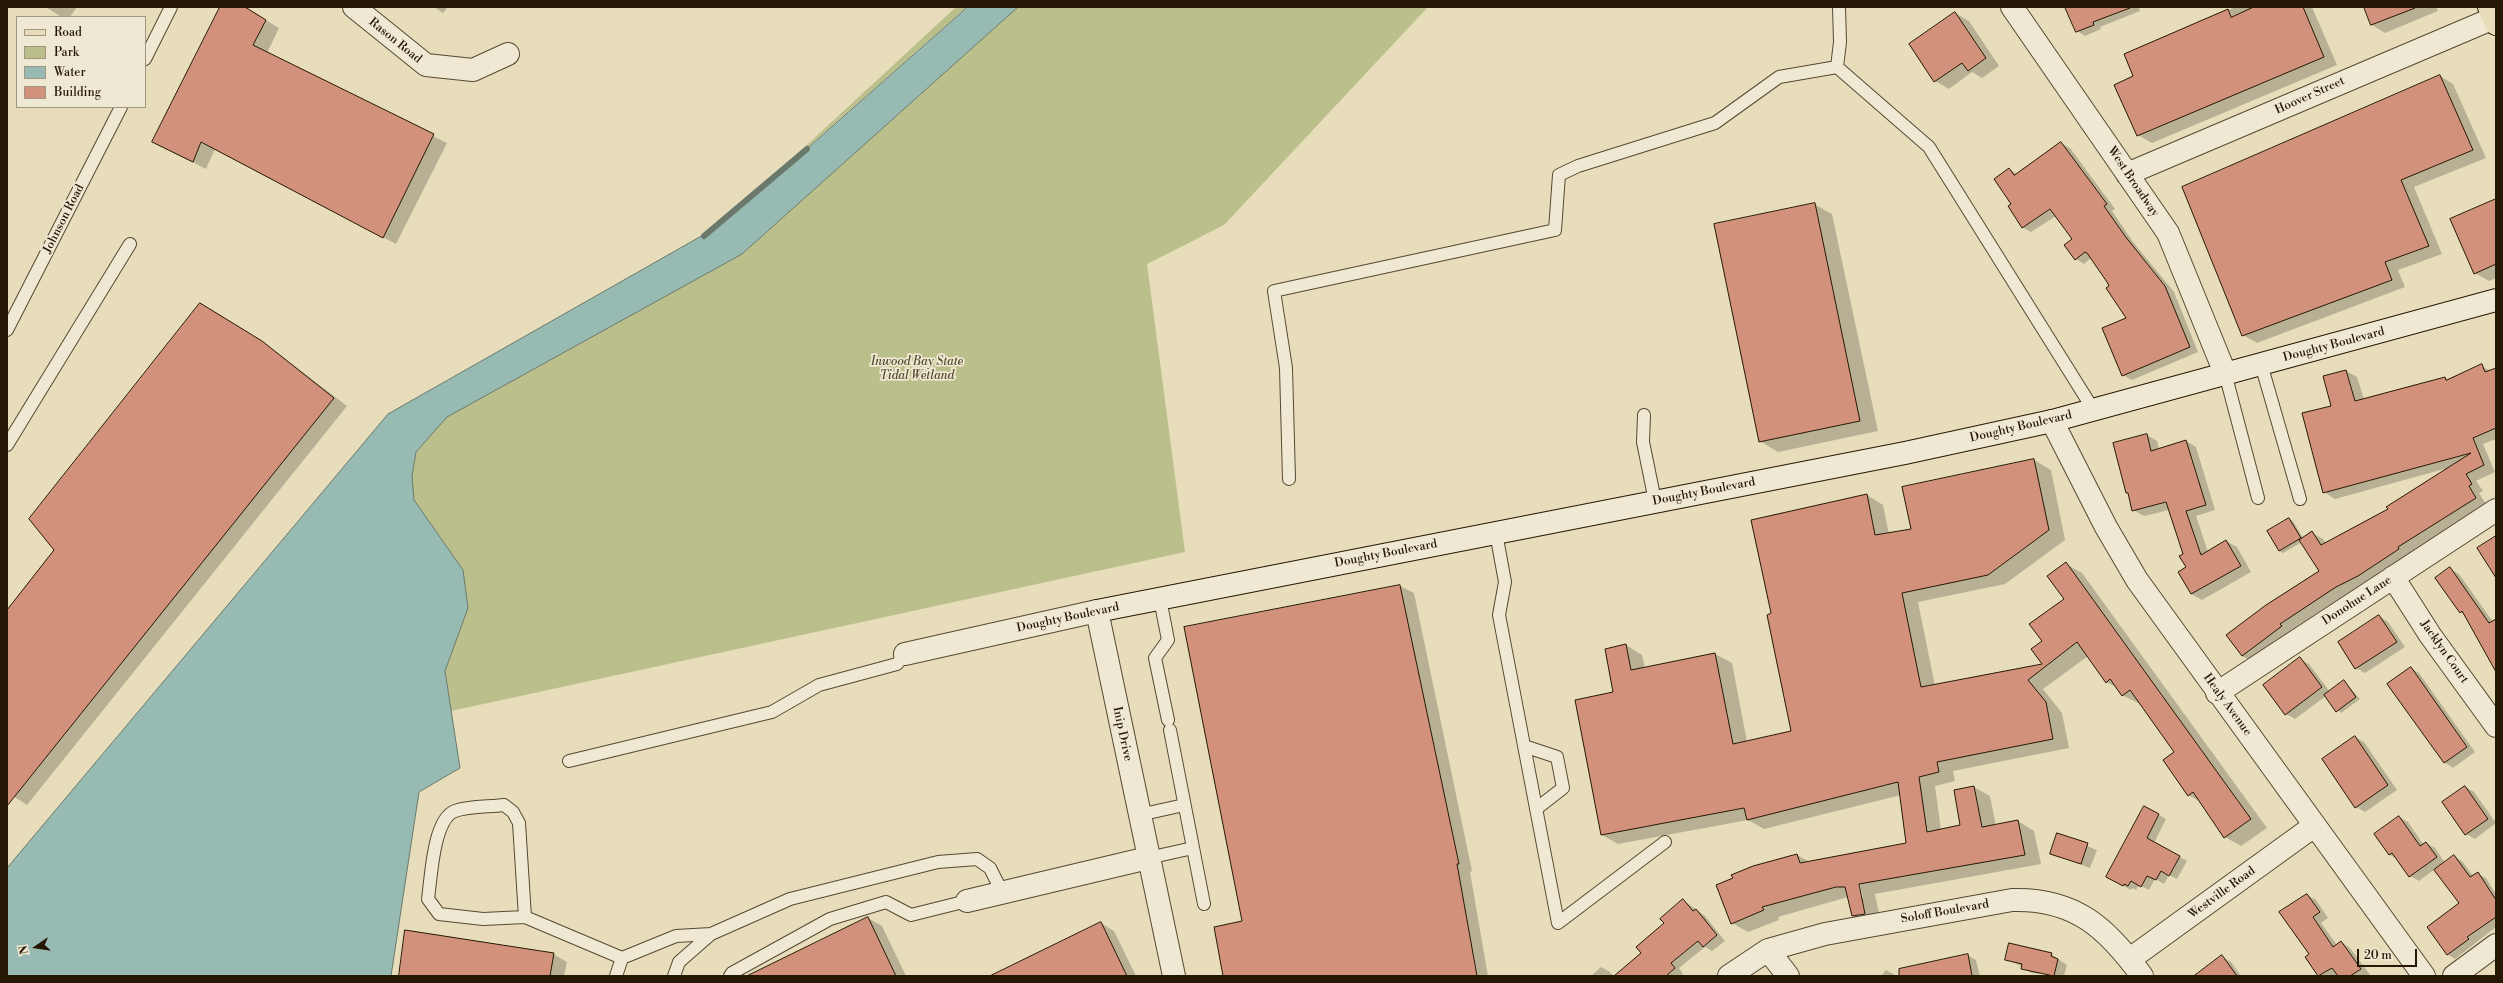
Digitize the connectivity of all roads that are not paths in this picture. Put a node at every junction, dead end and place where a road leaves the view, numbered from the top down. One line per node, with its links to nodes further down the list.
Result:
1 (171, 7): 7 (lane)
2 (354, 7): 6 (street, Rason Road)
3 (1839, 7): 8 (lane)
4 (2012, 7): 10 (street, West Broadway)
5 (2493, 16): 10 (street, Hoover Street)
6 (508, 54)
7 (146, 57)
8 (1837, 67): 16 (lane); 20 (lane)
9 (120, 108): 13 (lane, Johnson Road)
10 (2127, 174): 15 (street, West Broadway)
11 (130, 244): 19 (lane)
12 (2496, 300): 14 (street, Doughty Boulevard)
13 (7, 330)
14 (2261, 364): 15 (street, Doughty Boulevard); 22 (lane)
15 (2225, 373): 16 (street, Doughty Boulevard); 21 (lane)
16 (2093, 409): 18 (street, Doughty Boulevard)
17 (1644, 415): 23 (lane)
18 (2052, 421): 23 (street, Doughty Boulevard); 30 (street, Healy Avenue)
19 (7, 446)
20 (1289, 479)
21 (2258, 498)
22 (2300, 499)
23 (1655, 501): 25 (street, Doughty Boulevard)
24 (2496, 510): 26 (street, Donohue Lane)
25 (1496, 532): 27 (street, Doughty Boulevard); 32 (lane)
26 (2394, 577): 30 (street, Donohue Lane); 31 (street, Jacklyn Court)
27 (1160, 598): 28 (street, Doughty Boulevard); 34 (lane)
28 (1097, 611): 29 (street, Doughty Boulevard); 36 (street, Inip Drive)
29 (905, 654): 33 (lane)
30 (2217, 693): 37 (street, Healy Avenue)
31 (2496, 726)
32 (1524, 746): 35 (lane); 35 (lane)
33 (569, 761)
34 (1184, 805): 36 (lane); 39 (lane)
35 (1536, 809): 38 (lane)
36 (1139, 814): 40 (street, Inip Drive)
37 (2314, 826): 49 (street, Westville Road); 56 (street, Healy Avenue)
38 (1665, 842)
39 (1193, 848): 40 (lane); 43 (lane)
40 (1148, 858): 41 (street); 53 (street, Inip Drive)
41 (1002, 892): 42 (street); 45 (lane)
42 (967, 901): 52 (lane)
43 (1204, 904)
44 (525, 917): 44 (lane); 48 (lane)
45 (711, 934): 48 (lane); 51 (lane)
46 (2496, 945): 57 (street)
47 (1768, 950): 49 (street, Soloff Boulevard); 54 (street, Soloff Boulevard); 55 (street)
48 (622, 958): 50 (lane)
49 (2136, 967)
50 (616, 976)
51 (674, 976)
52 (730, 976)
53 (1174, 976)
54 (1729, 976)
55 (1788, 976)
56 (2424, 976)
57 (2454, 976)

